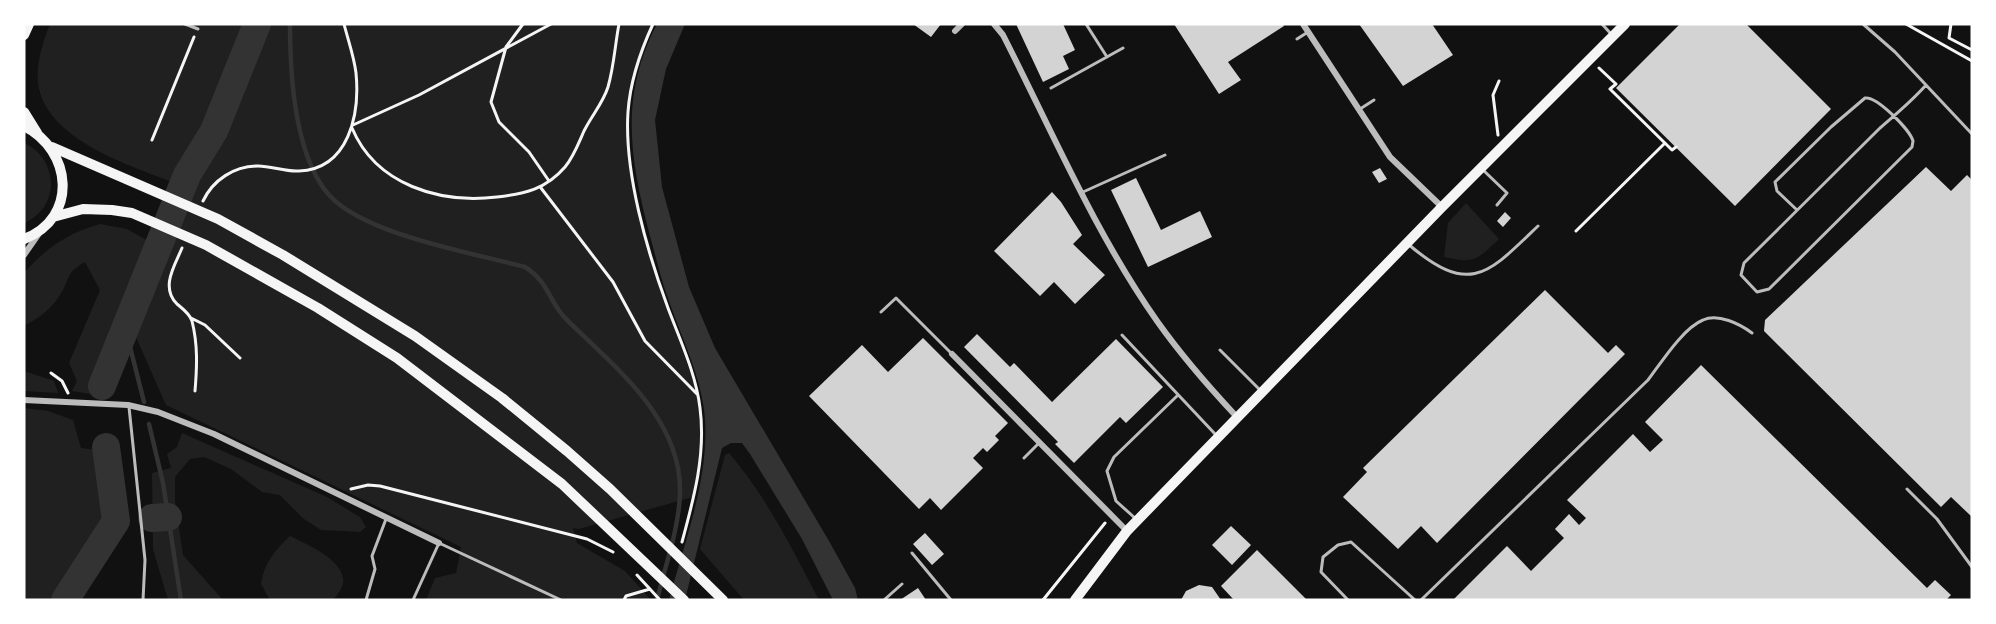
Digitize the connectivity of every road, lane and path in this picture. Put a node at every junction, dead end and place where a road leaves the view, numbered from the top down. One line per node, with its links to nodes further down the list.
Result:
1 (29, 24): 20 (main road)
2 (185, 24): 17 (lane)
3 (344, 24): 37 (path)
4 (523, 24): 23 (path)
5 (550, 24): 23 (path)
6 (620, 24): 48 (path)
7 (653, 24): 70 (path)
8 (962, 24): 18 (street)
9 (994, 24): 50 (street)
10 (1086, 24): 26 (lane)
11 (1303, 24): 19 (street)
12 (1602, 24): 21 (lane)
13 (1625, 24): 21 (main road)
14 (1863, 24): 30 (lane)
15 (1906, 24): 27 (path)
16 (1951, 24): 25 (path)
17 (198, 29): 40 (path)
18 (956, 31)
19 (1308, 32): 22 (lane); 33 (street)
20 (24, 34)
21 (1613, 37): 44 (main road)
22 (1298, 39)
23 (506, 47): 37 (path); 48 (path)
24 (1123, 48): 26 (lane)
25 (1972, 50)
26 (1107, 57): 31 (lane)
27 (1972, 61)
28 (1599, 68): 41 (path)
29 (1499, 81): 44 (path)
30 (1926, 85): 35 (lane); 39 (lane)
31 (1052, 88)
32 (1374, 99): 33 (lane)
33 (1358, 110): 52 (street)
34 (24, 112): 38 (main road)
35 (1893, 117): 53 (lane); 53 (lane); 53 (lane)
36 (24, 126): 38 (main road)
37 (352, 127): 47 (path); 49 (path)
38 (37, 133): 42 (main road)
39 (1972, 134)
40 (152, 140)
41 (1665, 143): 43 (path); 57 (path)
42 (52, 147): 54 (main road); 100 (main road)
43 (1676, 147)
44 (1502, 148): 46 (main road)
45 (1165, 155): 50 (lane)
46 (1481, 168): 51 (lane); 52 (main road)
47 (307, 170)
48 (549, 181): 49 (path)
49 (541, 188): 70 (path)
50 (1083, 192): 75 (street)
51 (1497, 205)
52 (1442, 207): 59 (main road)
53 (1797, 210)
54 (53, 217): 56 (main road); 99 (main road)
55 (1538, 226): 59 (lane)
56 (42, 229): 58 (main road); 60 (street)
57 (1576, 231)
58 (24, 239)
59 (1407, 243): 69 (main road)
60 (24, 255)
61 (881, 312): 66 (lane)
62 (191, 318): 67 (path)
63 (1752, 333): 107 (lane)
64 (1122, 335): 71 (lane)
65 (1220, 350): 69 (lane)
66 (952, 354): 77 (street)
67 (240, 358)
68 (51, 373): 73 (path)
69 (1262, 391): 75 (main road)
70 (698, 395): 86 (path)
71 (1177, 396): 76 (lane); 83 (lane)
72 (24, 400): 73 (street)
73 (70, 403): 74 (street)
74 (125, 405): 80 (street); 93 (lane)
75 (1236, 417): 76 (main road)
76 (1217, 437): 83 (main road)
77 (1041, 441): 78 (lane); 81 (street)
78 (1024, 458)
79 (1907, 489): 89 (lane)
80 (338, 493): 82 (street); 88 (path)
81 (1111, 514): 84 (street); 103 (path)
82 (387, 517): 85 (street); 94 (lane)
83 (1137, 520): 84 (main road)
84 (1127, 531): 104 (main road)
85 (440, 543): 95 (lane); 96 (lane)
86 (680, 547)
87 (912, 553): 102 (lane)
88 (618, 556)
89 (1972, 567)
90 (632, 569): 92 (path)
91 (902, 584): 101 (lane)
92 (651, 590): 97 (path); 98 (path)
93 (143, 600)
94 (366, 600)
95 (413, 600)
96 (561, 600)
97 (624, 600)
98 (660, 600)
99 (684, 600)
100 (723, 600)
101 (884, 600)
102 (951, 600)
103 (1043, 600)
104 (1075, 600)
105 (1348, 600): 106 (lane)
106 (1415, 600)
107 (1421, 600)

